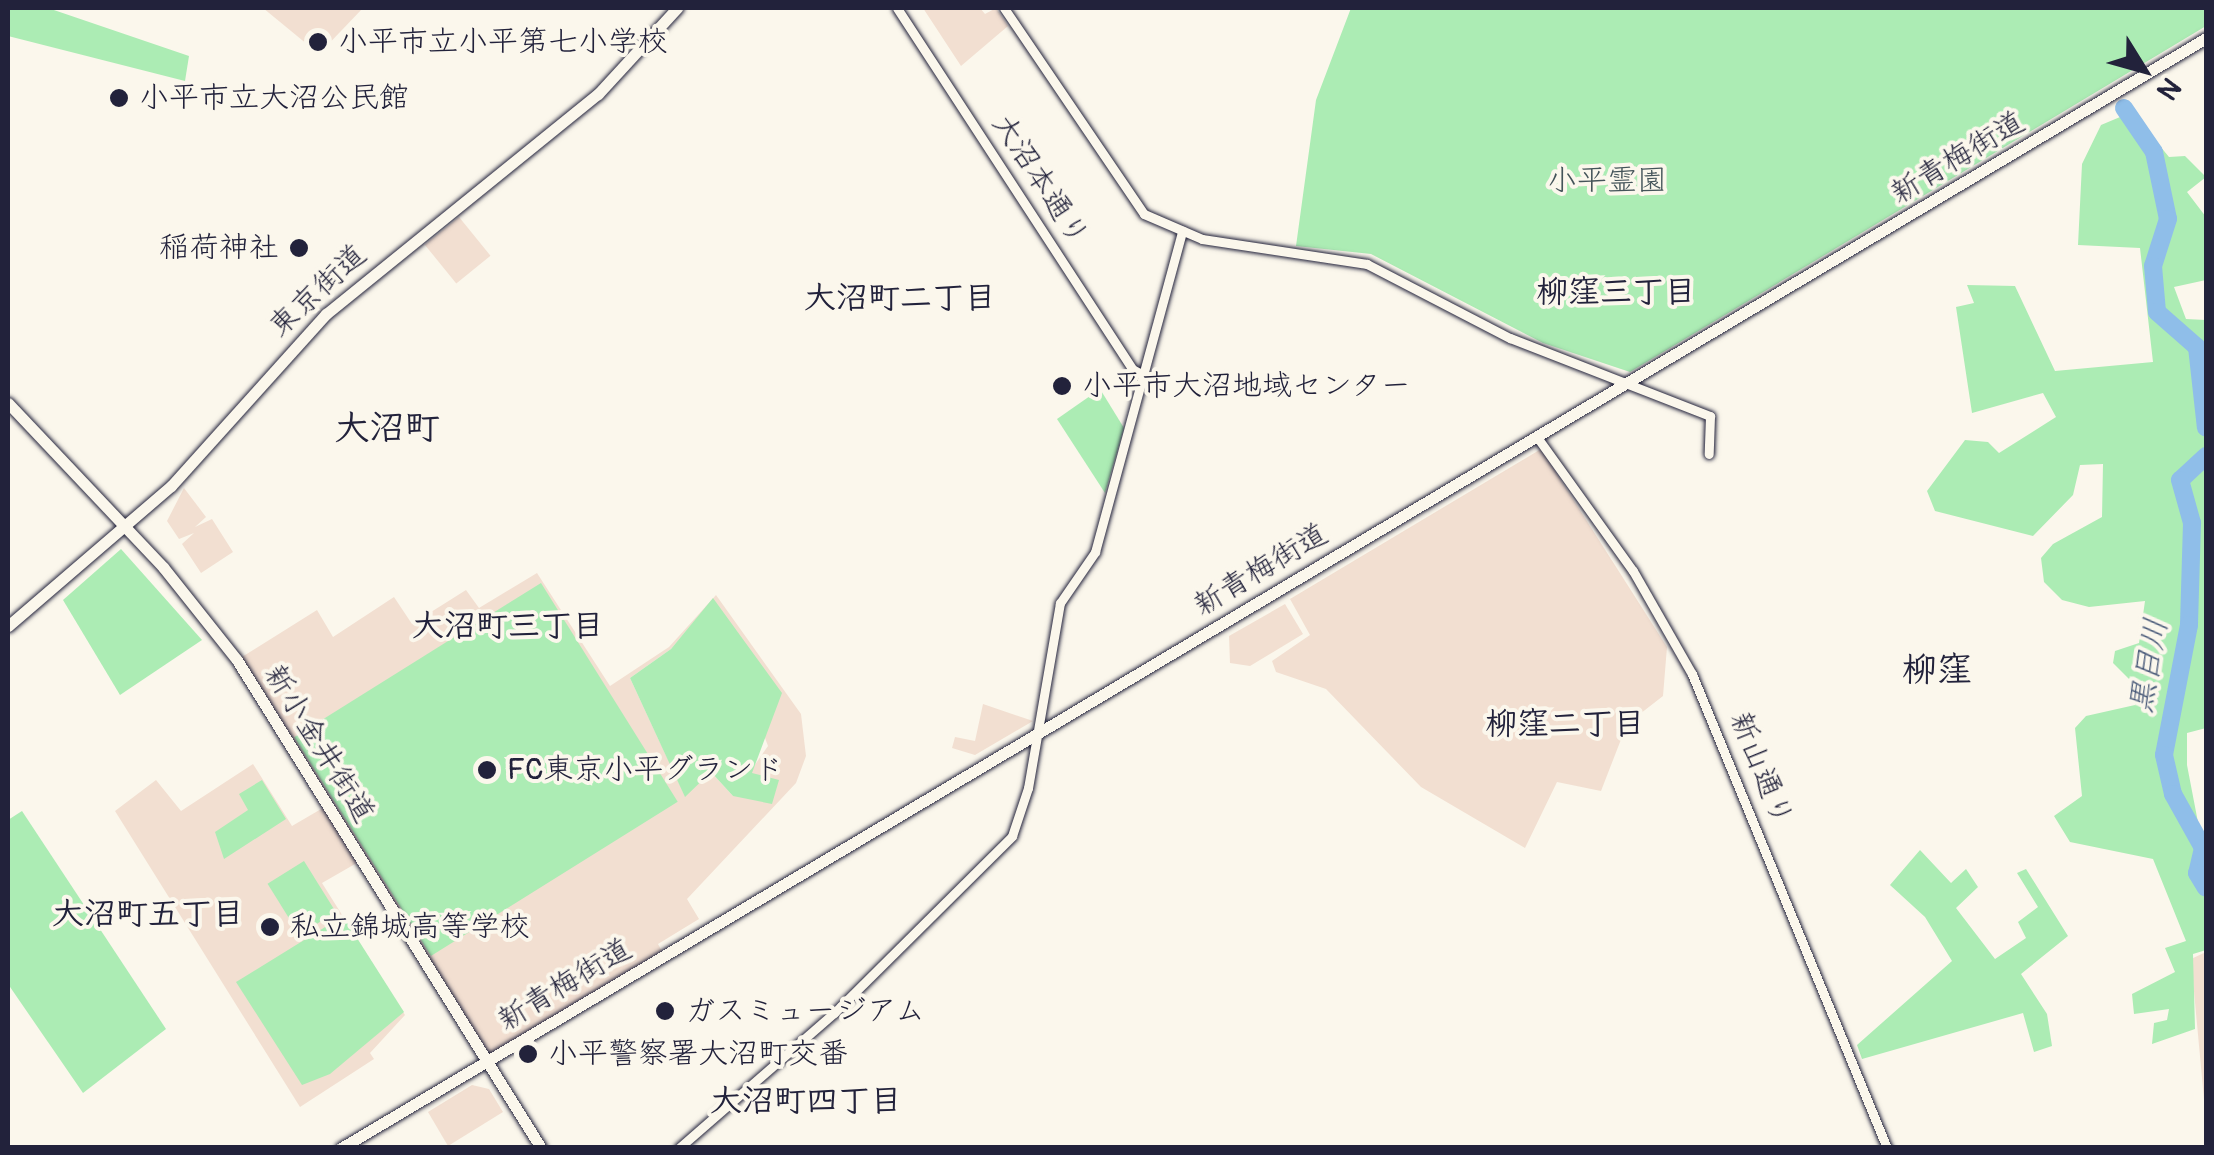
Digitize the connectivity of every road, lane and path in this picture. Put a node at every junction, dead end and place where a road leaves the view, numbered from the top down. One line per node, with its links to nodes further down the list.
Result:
1 (677, 8): 11 (main road, 東京街道)
2 (897, 8): 6 (street, 大沼本通り)
3 (1004, 8): 5 (street)
4 (2206, 38): 7 (main road, 新青梅街道)
5 (1182, 231): 6 (street); 7 (street)
6 (1144, 376): 13 (street)
7 (1626, 383): 9 (main road, 新青梅街道); 10 (street)
8 (8, 402): 11 (main road, 新小金井街道)
9 (1537, 436): 13 (main road, 新青梅街道); 18 (street, 新山通り)
10 (1710, 454)
11 (126, 529): 12 (main road, 東京街道); 14 (main road, 新小金井街道)
12 (8, 626)
13 (1036, 734): 14 (main road, 新青梅街道); 17 (street)
14 (486, 1061): 15 (main road, 新青梅街道); 16 (main road, 新小金井街道)
15 (342, 1148)
16 (541, 1148)
17 (679, 1148)
18 (1887, 1148)

